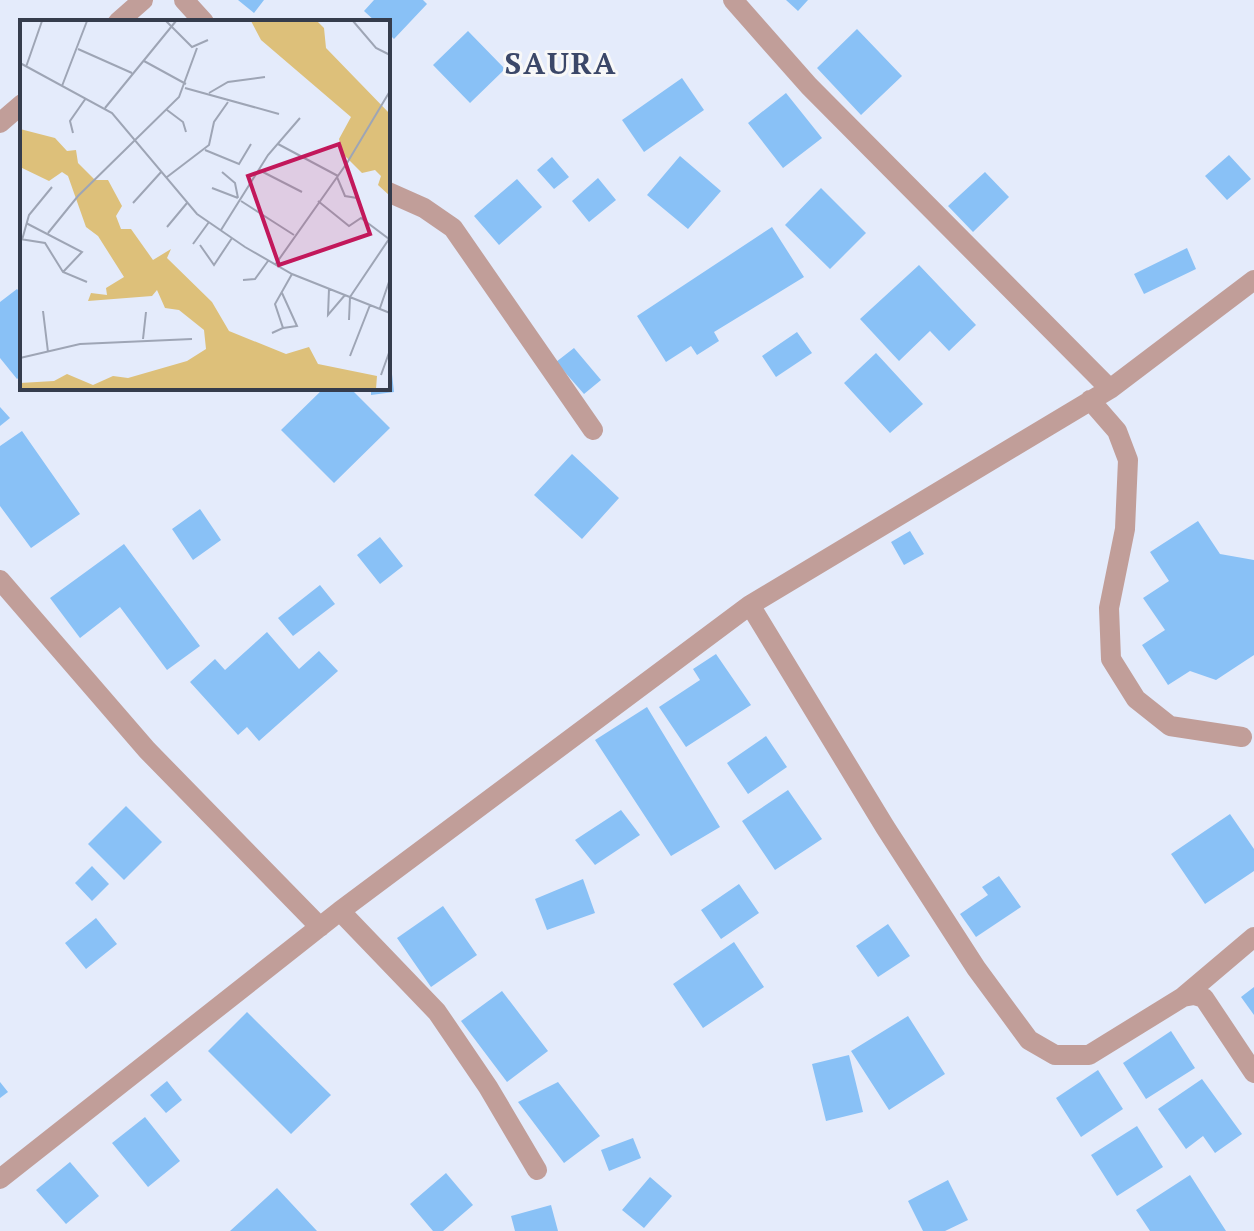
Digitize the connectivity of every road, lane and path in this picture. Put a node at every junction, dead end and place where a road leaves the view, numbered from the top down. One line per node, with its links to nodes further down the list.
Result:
1 (143, 0): 4 (street)
2 (184, 0): 5 (street)
3 (733, 0): 10 (street)
4 (120, 20)
5 (202, 20)
6 (20, 106): 7 (street)
7 (0, 123)
8 (390, 193): 12 (street)
9 (1254, 280): 10 (street)
10 (1110, 389): 11 (street)
11 (1090, 400): 14 (street); 15 (street)
12 (593, 430)
13 (0, 580): 17 (street)
14 (750, 605): 16 (street); 19 (street)
15 (1242, 737)
16 (340, 911): 17 (street); 21 (street)
17 (320, 927): 22 (street)
18 (1254, 937): 19 (street)
19 (1183, 997): 20 (street)
20 (1254, 1073)
21 (537, 1170)
22 (0, 1179)

